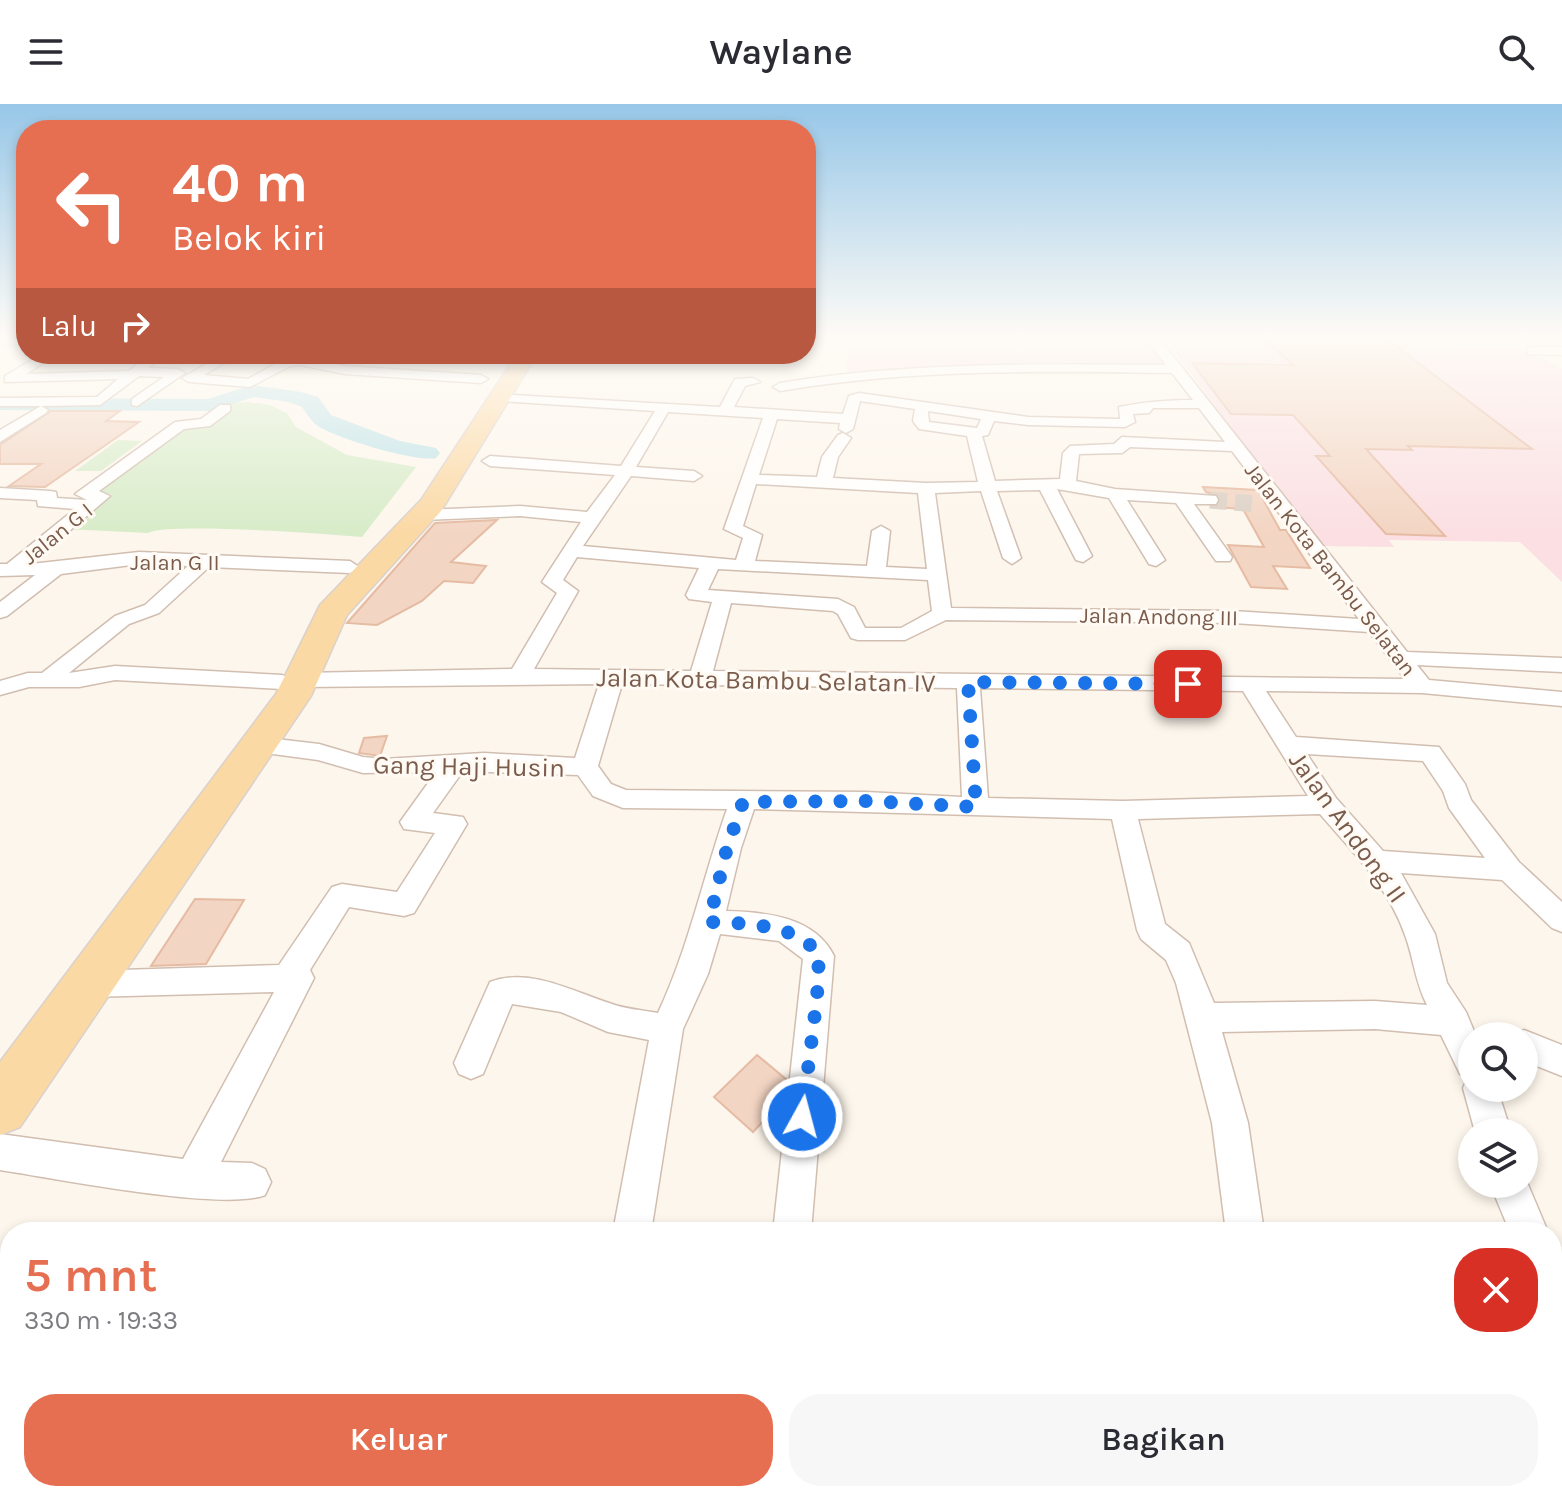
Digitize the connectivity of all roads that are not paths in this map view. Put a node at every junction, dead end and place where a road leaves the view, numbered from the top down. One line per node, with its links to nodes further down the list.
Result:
1 (483, 402): 48 (main road)
2 (489, 402): 37 (main road)
3 (645, 402): 9 (street)
4 (730, 402): 12 (street)
5 (854, 402): 16 (street)
6 (924, 402): 17 (street)
7 (943, 402): 14 (street)
8 (1203, 404): 15 (street); 20 (street, Jalan Kota Bambu Selatan)
9 (664, 407): 12 (street); 22 (street)
10 (225, 408): 36 (street, Jalan G I)
11 (41, 410): 18 (street)
12 (725, 411): 13 (street)
13 (771, 415): 16 (street); 24 (street)
14 (989, 415): 15 (street); 17 (street)
15 (1114, 423): 19 (street)
16 (846, 429): 25 (street)
17 (973, 432): 28 (street)
18 (0, 437)
19 (1122, 442): 20 (street); 27 (street)
20 (1236, 447): 35 (street, Jalan Kota Bambu Selatan)
21 (490, 461): 22 (street)
22 (625, 473): 23 (street); 38 (street)
23 (694, 476)
24 (751, 479): 25 (street); 47 (street)
25 (824, 483): 29 (street)
26 (1045, 483): 27 (street); 28 (street); 41 (street)
27 (1068, 484): 31 (street)
28 (987, 486): 29 (street); 43 (street)
29 (927, 489): 52 (street)
30 (0, 493): 36 (street)
31 (1115, 494): 32 (street); 45 (street)
32 (1181, 498): 33 (street); 42 (street)
33 (1210, 500)
34 (1256, 504): 35 (street)
35 (1281, 504): 56 (street, Jalan Kota Bambu Selatan)
36 (92, 505): 50 (street, Jalan G I)
37 (423, 515): 38 (street); 64 (main road)
38 (592, 518): 40 (street)
39 (881, 531): 51 (street)
40 (572, 551): 46 (street); 60 (street)
41 (1083, 556)
42 (1223, 557)
43 (1012, 558)
44 (205, 560): 48 (street, Jalan G II); 49 (street, Jalan G II); 62 (street)
45 (1156, 560)
46 (711, 563): 47 (street); 53 (street)
47 (744, 566): 51 (street)
48 (350, 567): 64 (main road)
49 (55, 569): 50 (street, Jalan G II); 54 (street)
50 (6, 570)
51 (876, 573): 52 (street)
52 (939, 575): 55 (street)
53 (723, 598): 57 (street); 63 (street)
54 (0, 612)
55 (942, 614): 56 (street, Jalan Andong III); 57 (street)
56 (1376, 626): 58 (street, Jalan Kota Bambu Selatan)
57 (890, 636): 65 (street)
58 (1400, 658): 59 (street); 68 (street, Jalan Kota Bambu Selatan)
59 (1562, 665)
60 (519, 676): 61 (street, Jalan Kota Bambu Selatan IV); 64 (street, Jalan Kota Bambu Selatan IV)
61 (612, 679): 63 (street, Jalan Kota Bambu Selatan IV); 74 (street)
62 (47, 680): 64 (street, Jalan Kota Bambu Selatan IV); 69 (street, Jalan Kota Bambu Selatan IV)
63 (699, 680): 65 (street, Jalan Kota Bambu Selatan IV)
64 (292, 681): 71 (main road); 92 (main road)
65 (892, 681): 66 (street, Jalan Kota Bambu Selatan IV)
66 (968, 682): 67 (street, Jalan Kota Bambu Selatan IV); 77 (street)
67 (1250, 684): 68 (street, Jalan Kota Bambu Selatan IV); 72 (street, Jalan Andong II)
68 (1422, 686): 70 (street, Jalan Kota Bambu Selatan IV)
69 (0, 688)
70 (1562, 699)
71 (259, 745): 73 (street, Gang Haji Husin); 84 (main road)
72 (1289, 745): 76 (street, Jalan Andong II); 80 (street)
73 (455, 764): 74 (street, Gang Haji Husin); 83 (street)
74 (585, 767): 75 (street)
75 (743, 802): 77 (street); 82 (street)
76 (1327, 805): 78 (street); 79 (street, Jalan Andong II)
77 (976, 807): 78 (street)
78 (1123, 810): 85 (street)
79 (1375, 861): 80 (street); 86 (street, Jalan Andong II)
80 (1509, 870): 81 (street)
81 (1562, 920)
82 (709, 922): 87 (street); 99 (street)
83 (288, 978): 84 (street); 95 (street)
84 (90, 984): 93 (main road)
85 (1201, 1018): 88 (street); 100 (street)
86 (1458, 1022)
87 (667, 1029): 91 (street); 98 (street)
88 (1458, 1029)
89 (1538, 1051): 90 (street)
90 (1562, 1061)
91 (471, 1063)
92 (0, 1065)
93 (0, 1108)
94 (0, 1152): 95 (street)
95 (192, 1179): 96 (street)
96 (252, 1182)
97 (1515, 1198): 101 (street)
98 (634, 1222)
99 (793, 1222)
100 (1245, 1222)
101 (1525, 1222)

